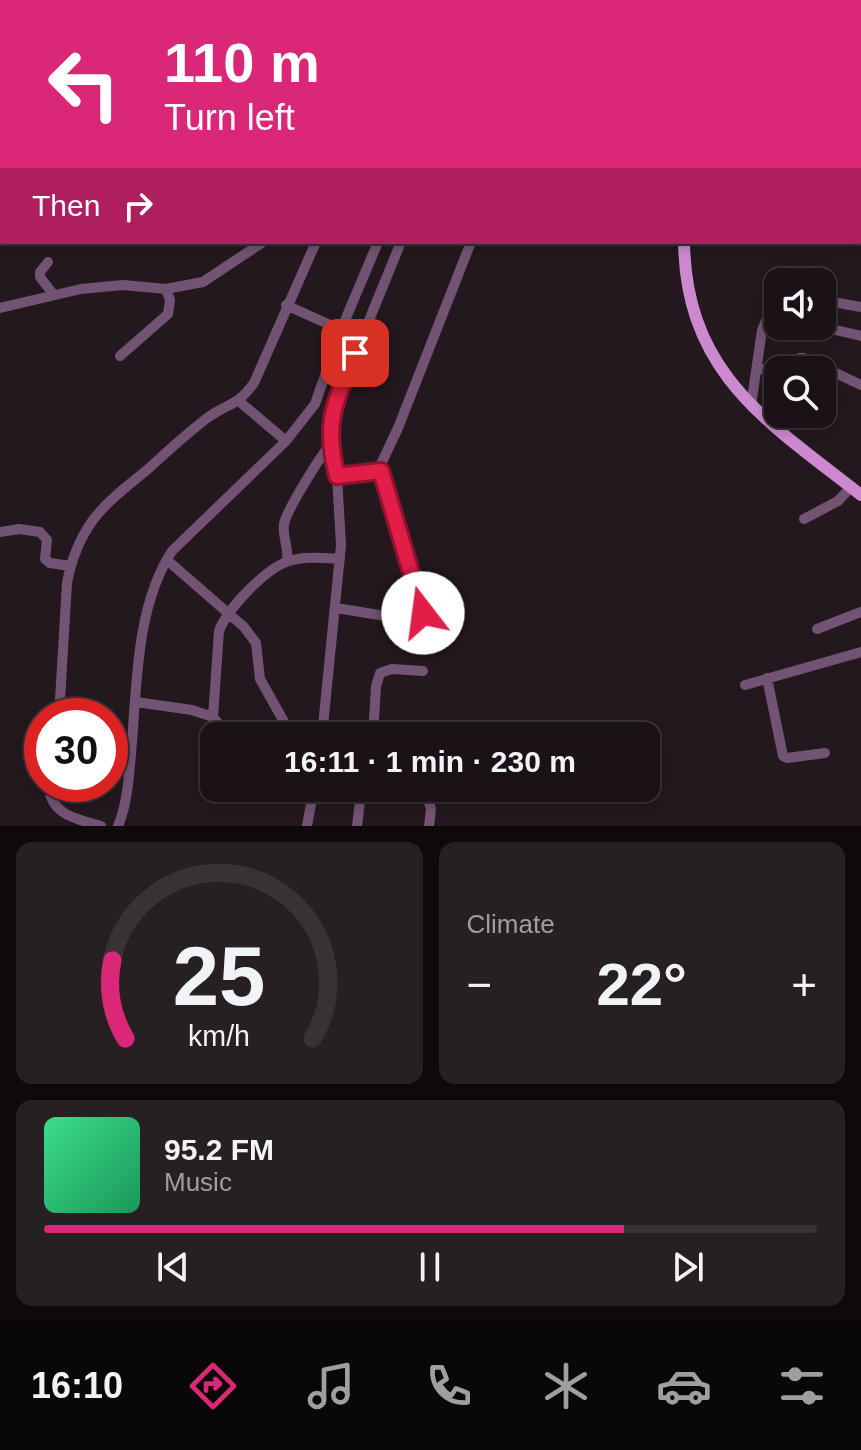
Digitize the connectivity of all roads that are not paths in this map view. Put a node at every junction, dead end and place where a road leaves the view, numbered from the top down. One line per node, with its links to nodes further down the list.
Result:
1 (260, 244): 8 (street)
2 (315, 244): 11 (street)
3 (377, 244): 15 (street)
4 (400, 244): 26 (street)
5 (470, 244): 29 (street)
6 (684, 244): 25 (main road)
7 (48, 262): 9 (street)
8 (166, 289): 9 (street); 18 (street)
9 (53, 294): 13 (street)
10 (836, 303): 12 (street)
11 (286, 305): 15 (street); 23 (street)
12 (861, 307)
13 (0, 308)
14 (764, 327): 19 (street)
15 (341, 330): 24 (street)
16 (836, 330): 17 (street)
17 (861, 336)
18 (120, 356)
19 (757, 367): 20 (street); 25 (street)
20 (764, 370)
21 (836, 373): 22 (street)
22 (861, 385)
23 (240, 402): 27 (street); 37 (street)
24 (315, 404): 26 (street); 27 (street)
25 (751, 406): 31 (main road)
26 (334, 410): 28 (street)
27 (286, 441): 35 (street)
28 (329, 446): 30 (street); 36 (street)
29 (381, 471): 30 (street); 38 (street)
30 (337, 476): 34 (street)
31 (856, 491): 32 (street)
32 (804, 519)
33 (0, 532): 37 (street)
34 (340, 559): 36 (street); 38 (street)
35 (167, 560): 40 (street); 47 (street)
36 (287, 561): 40 (street)
37 (70, 566): 46 (street)
38 (336, 608): 51 (street)
39 (861, 612): 41 (street)
40 (228, 614): 48 (street); 50 (street)
41 (817, 629)
42 (861, 652): 44 (street)
43 (423, 671): 52 (street)
44 (767, 678): 45 (street); 53 (street)
45 (745, 685)
46 (60, 698)
47 (136, 702): 48 (street); 59 (street)
48 (213, 717): 49 (street)
49 (217, 722)
50 (284, 722)
51 (324, 722)
52 (374, 722)
53 (825, 753)
54 (53, 802): 58 (street)
55 (313, 802): 60 (street)
56 (364, 802): 61 (street)
57 (429, 802): 62 (street)
58 (101, 826)
59 (118, 826)
60 (307, 826)
61 (357, 826)
62 (429, 826)

